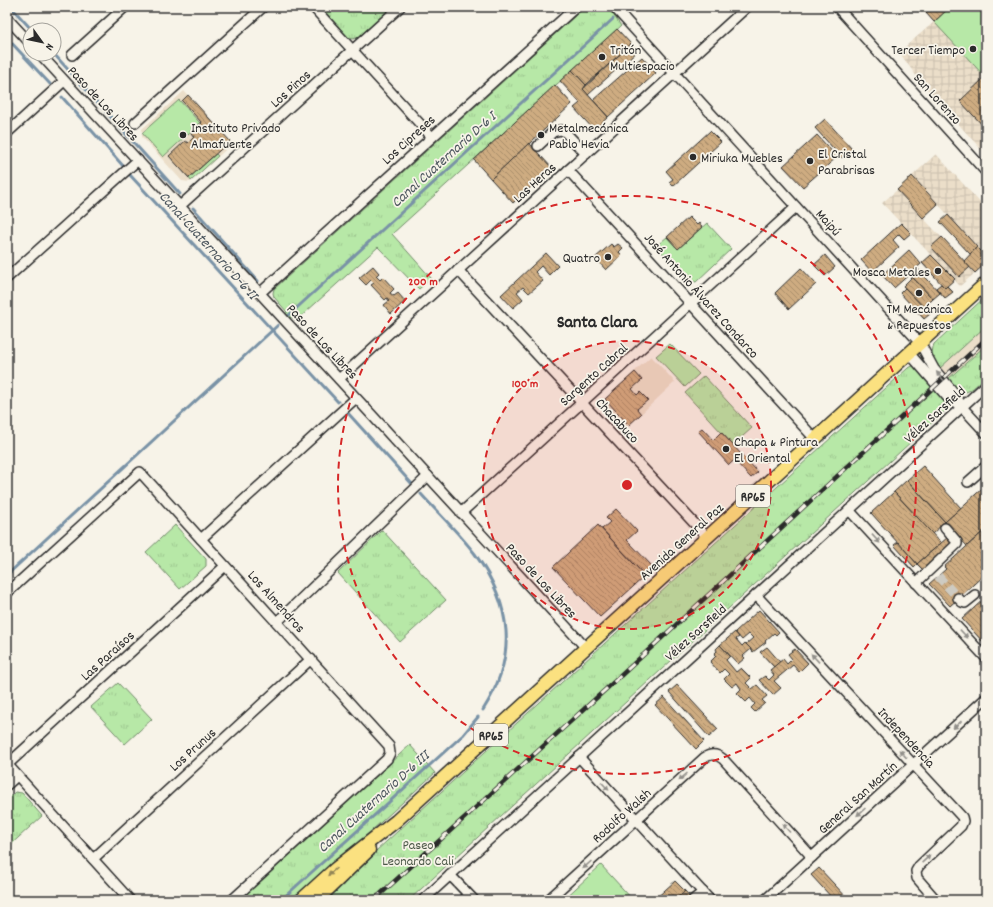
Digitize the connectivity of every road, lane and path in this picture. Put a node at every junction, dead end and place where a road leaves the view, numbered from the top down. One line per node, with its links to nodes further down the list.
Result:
1 (125, 7): 12 (street)
2 (263, 7): 16 (street)
3 (313, 7): 11 (street)
4 (400, 7): 11 (street, Los Pinos)
5 (576, 7): 18 (street, Los Cipreses)
6 (614, 7): 14 (street, Maipú)
7 (747, 7): 14 (street, Las Heras)
8 (837, 7): 23 (street, San Lorenzo)
9 (7, 18): 10 (street)
10 (22, 34)
11 (352, 50): 18 (street); 24 (street, Los Pinos)
12 (72, 55)
13 (47, 62): 15 (street, Paso de Los Libres)
14 (674, 73): 20 (street, Las Heras); 25 (street, Maipú)
15 (64, 81): 17 (street); 21 (street, Paso de Los Libres)
16 (135, 123)
17 (7, 133)
18 (432, 137): 29 (street, Los Cipreses)
19 (538, 146): 20 (street)
20 (586, 154): 22 (street, Las Heras)
21 (138, 160): 24 (street, Paso de Los Libres); 27 (street)
22 (568, 170): 26 (street, Las Heras); 30 (street, José Antonio Álvarez Condarco)
23 (986, 172)
24 (180, 206): 29 (street, Paso de Los Libres)
25 (796, 207): 30 (street, Sargento Cabral); 31 (street, Maipú)
26 (458, 270): 33 (street, Las Heras); 36 (street, Chacabuco)
27 (7, 278)
28 (986, 283): 31 (main road, Avenida General Paz / RP65)
29 (260, 293): 33 (street, Paso de Los Libres)
30 (690, 304): 36 (street, Sargento Cabral); 39 (street, José Antonio Álvarez Condarco)
31 (920, 344): 32 (main road, Avenida General Paz / RP65); 37 (street, Maipú, one-way to 31)
32 (909, 353): 37 (street); 39 (main road, Avenida General Paz / RP65)
33 (338, 379): 35 (street, Paso de Los Libres)
34 (986, 385): 37 (street, Vélez Sarsfield)
35 (356, 398): 41 (street, Paso de Los Libres); 47 (street)
36 (582, 403): 44 (street, Sargento Cabral); 46 (street, Chacabuco)
37 (962, 407): 38 (street); 43 (street, Vélez Sarsfield)
38 (986, 433)
39 (815, 439): 46 (main road, Avenida General Paz / RP65)
40 (986, 466): 42 (street)
41 (428, 476): 44 (street, Paso de Los Libres); 56 (street)
42 (968, 482)
43 (849, 510): 51 (street, one-way to 51); 53 (street, Vélez Sarsfield)
44 (462, 513): 57 (street, Paso de Los Libres)
45 (945, 528): 49 (street)
46 (707, 538): 57 (main road, Avenida General Paz / RP65)
47 (201, 539): 48 (street, Los Almendros); 52 (street, Los Almendros)
48 (225, 566): 56 (street, Los Almendros); 62 (street, Las Paraísos)
49 (931, 569): 50 (street); 51 (street)
50 (938, 576)
51 (916, 583): 58 (street, one-way to 58)
52 (7, 593)
53 (756, 595): 61 (street, Vélez Sarsfield); 63 (street, Independencia, one-way to 53)
54 (976, 595): 55 (street)
55 (958, 598)
56 (277, 622): 59 (street, Los Almendros)
57 (586, 648): 67 (main road, Avenida General Paz / RP65)
58 (986, 658)
59 (310, 659): 69 (street, Los Prunus); 73 (street, Los Almendros)
60 (986, 698): 63 (street, General San Martín, one-way to 63)
61 (579, 757): 66 (street, one-way to 66); 70 (street, Vélez Sarsfield)
62 (7, 764): 64 (street)
63 (913, 765): 68 (street, General San Martín, one-way to 68); 82 (street, Independencia, one-way to 63)
64 (17, 776): 65 (street); 69 (street)
65 (7, 785)
66 (636, 820): 68 (street, Rodolfo Walsh, one-way to 66); 71 (street); 78 (street, Rodolfo Walsh, one-way to 78)
67 (396, 821): 74 (main road, Avenida General Paz / RP65, one-way to 74); 75 (main road, Avenida General Paz / RP65)
68 (812, 857): 81 (street, General San Martín)
69 (93, 859): 72 (street)
70 (450, 875): 76 (street, Vélez Sarsfield); 77 (street)
71 (703, 892): 79 (street); 80 (street)
72 (130, 900)
73 (232, 900)
74 (301, 900)
75 (317, 900)
76 (423, 900)
77 (474, 900)
78 (548, 900)
79 (694, 900)
80 (710, 900)
81 (765, 900)
82 (936, 900)

